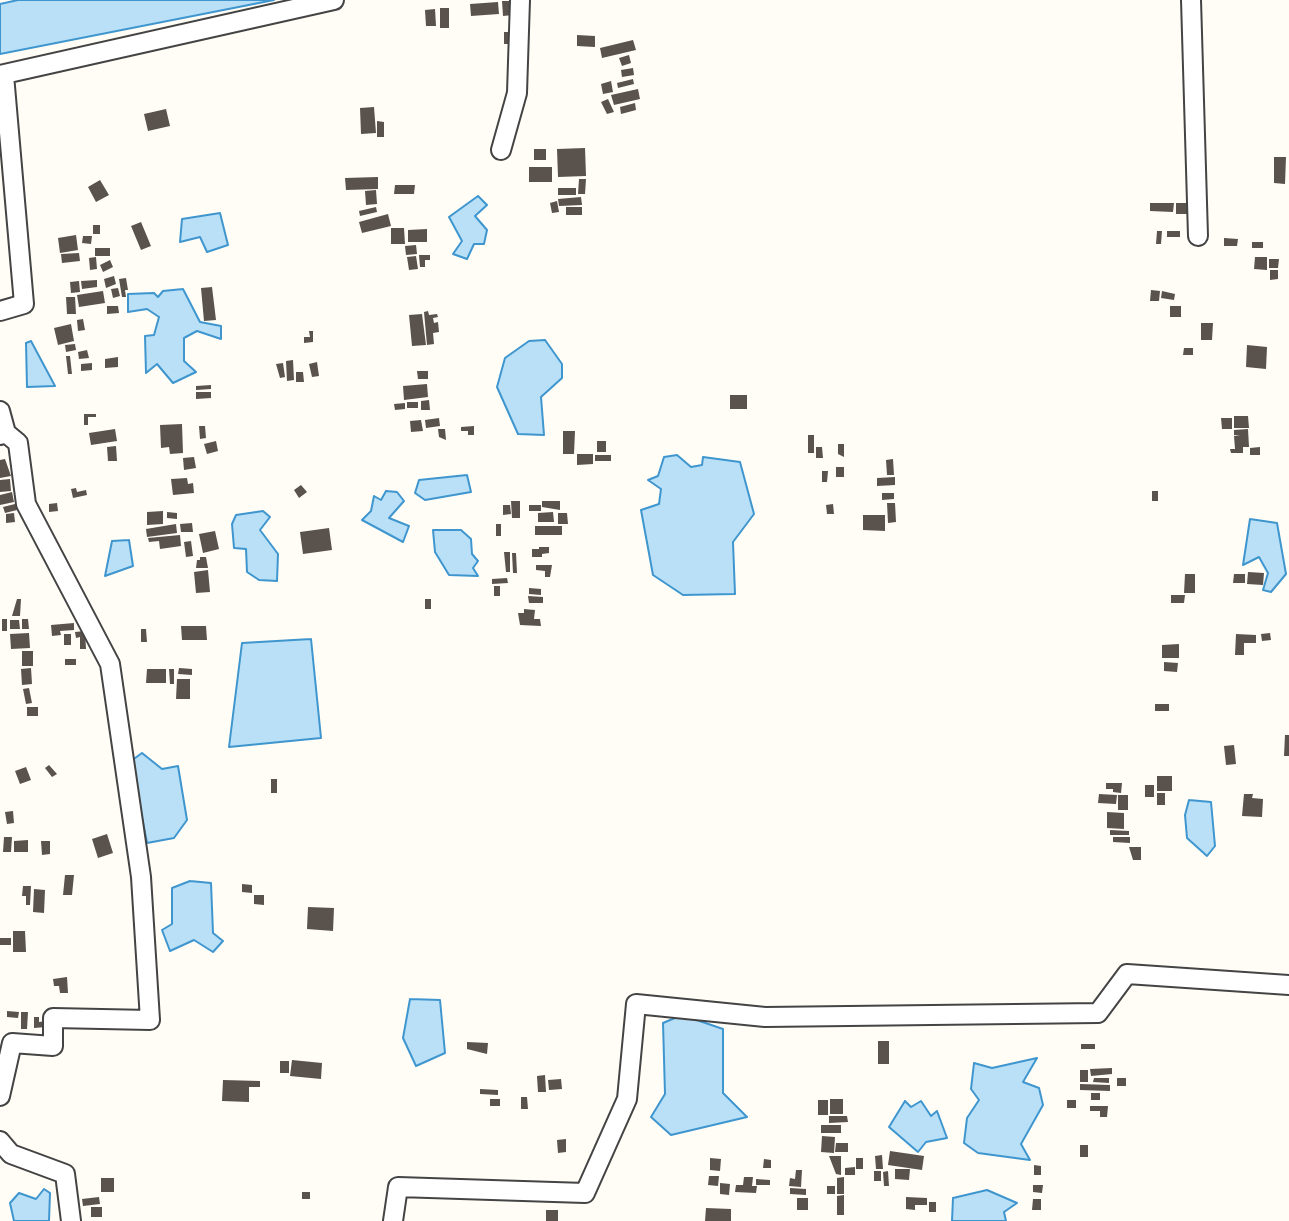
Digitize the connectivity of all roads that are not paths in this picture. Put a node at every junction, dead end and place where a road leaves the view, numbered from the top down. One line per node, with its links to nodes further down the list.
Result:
1 (334, 0): 4 (street)
2 (520, 0): 5 (street)
3 (1191, 0): 6 (street)
4 (2, 75): 7 (street)
5 (501, 150)
6 (1198, 236)
7 (0, 311)
8 (0, 411): 9 (street)
9 (3, 434): 11 (street)
10 (1289, 985): 14 (street)
11 (0, 1096)
12 (0, 1141): 13 (street)
13 (71, 1221)
14 (393, 1221)

